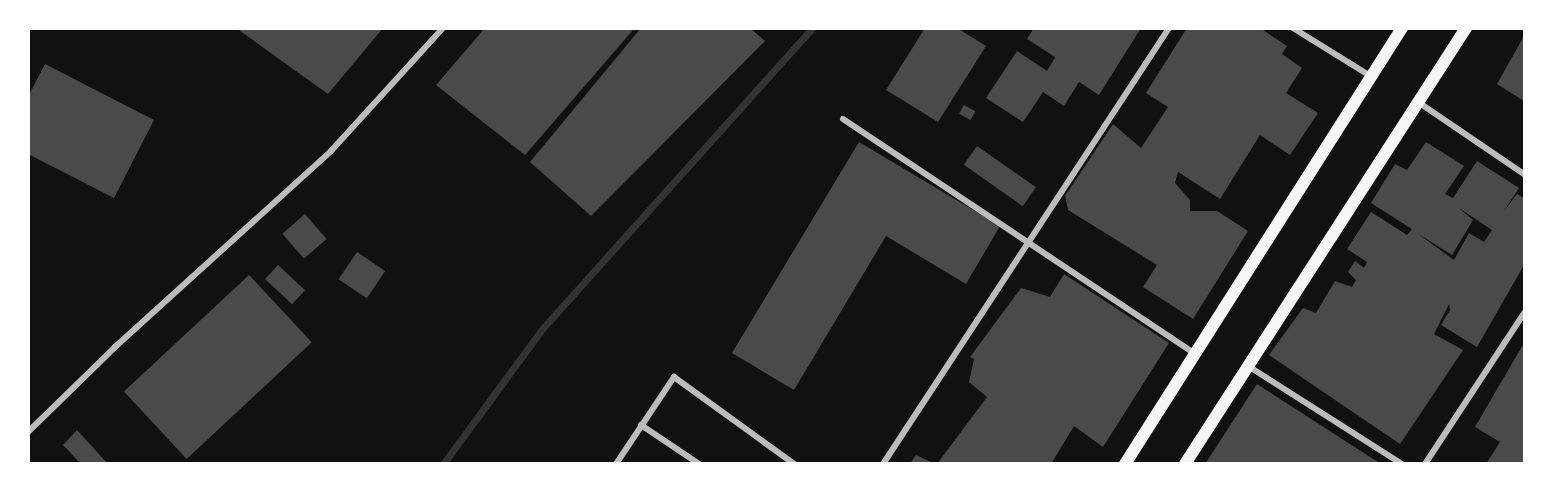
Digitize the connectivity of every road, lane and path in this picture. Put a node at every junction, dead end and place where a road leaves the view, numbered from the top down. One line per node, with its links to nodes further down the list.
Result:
1 (443, 28): 15 (street)
2 (1169, 28): 10 (street)
3 (1293, 28): 6 (street)
4 (1402, 28): 6 (main road)
5 (1466, 28): 7 (main road)
6 (1372, 77): 12 (main road)
7 (1417, 101): 9 (street); 13 (main road)
8 (843, 119): 10 (street)
9 (1524, 174)
10 (1029, 242): 12 (street); 19 (street)
11 (1524, 313): 23 (street)
12 (1196, 354): 20 (main road)
13 (1247, 366): 21 (main road); 22 (street)
14 (641, 425): 16 (street); 17 (street); 18 (street)
15 (28, 432)
16 (616, 464)
17 (699, 464)
18 (794, 464)
19 (883, 464)
20 (1125, 464)
21 (1185, 464)
22 (1402, 464)
23 (1425, 464)

